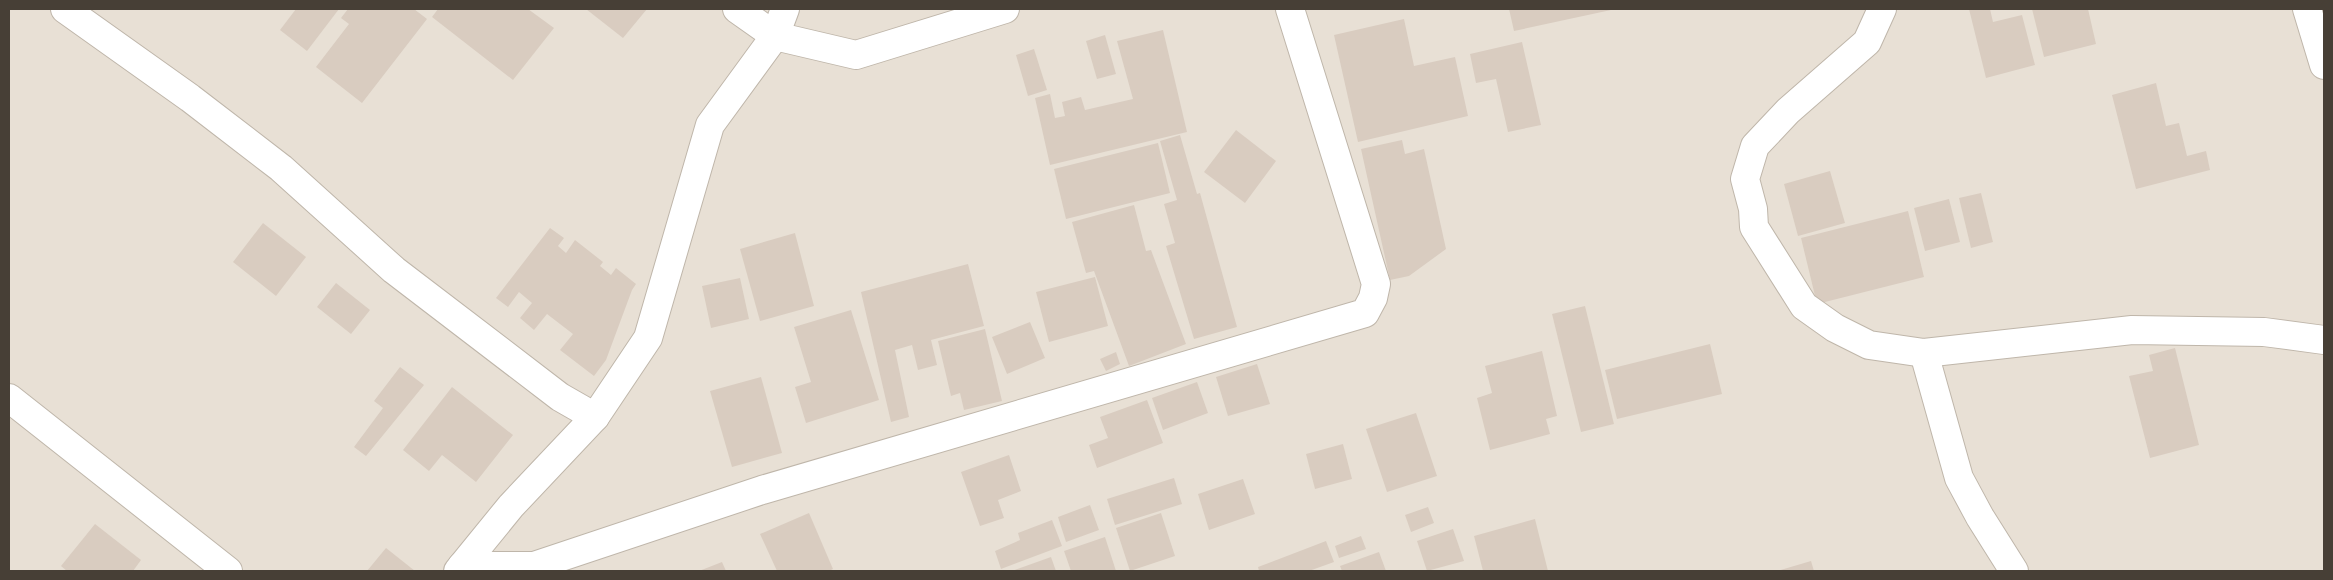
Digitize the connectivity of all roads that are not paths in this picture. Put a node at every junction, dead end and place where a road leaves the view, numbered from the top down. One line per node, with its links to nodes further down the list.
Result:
1 (65, 9): 13 (street)
2 (737, 9): 8 (street)
3 (785, 9): 8 (street)
4 (1005, 9): 8 (street)
5 (1290, 9): 14 (street)
6 (1882, 9): 11 (street)
7 (2306, 9): 9 (street)
8 (775, 36): 13 (street)
9 (2324, 65)
10 (2324, 340): 11 (street)
11 (1924, 353): 16 (street)
12 (9, 398): 15 (street)
13 (595, 417): 14 (street)
14 (460, 569)
15 (228, 571)
16 (2014, 571)

